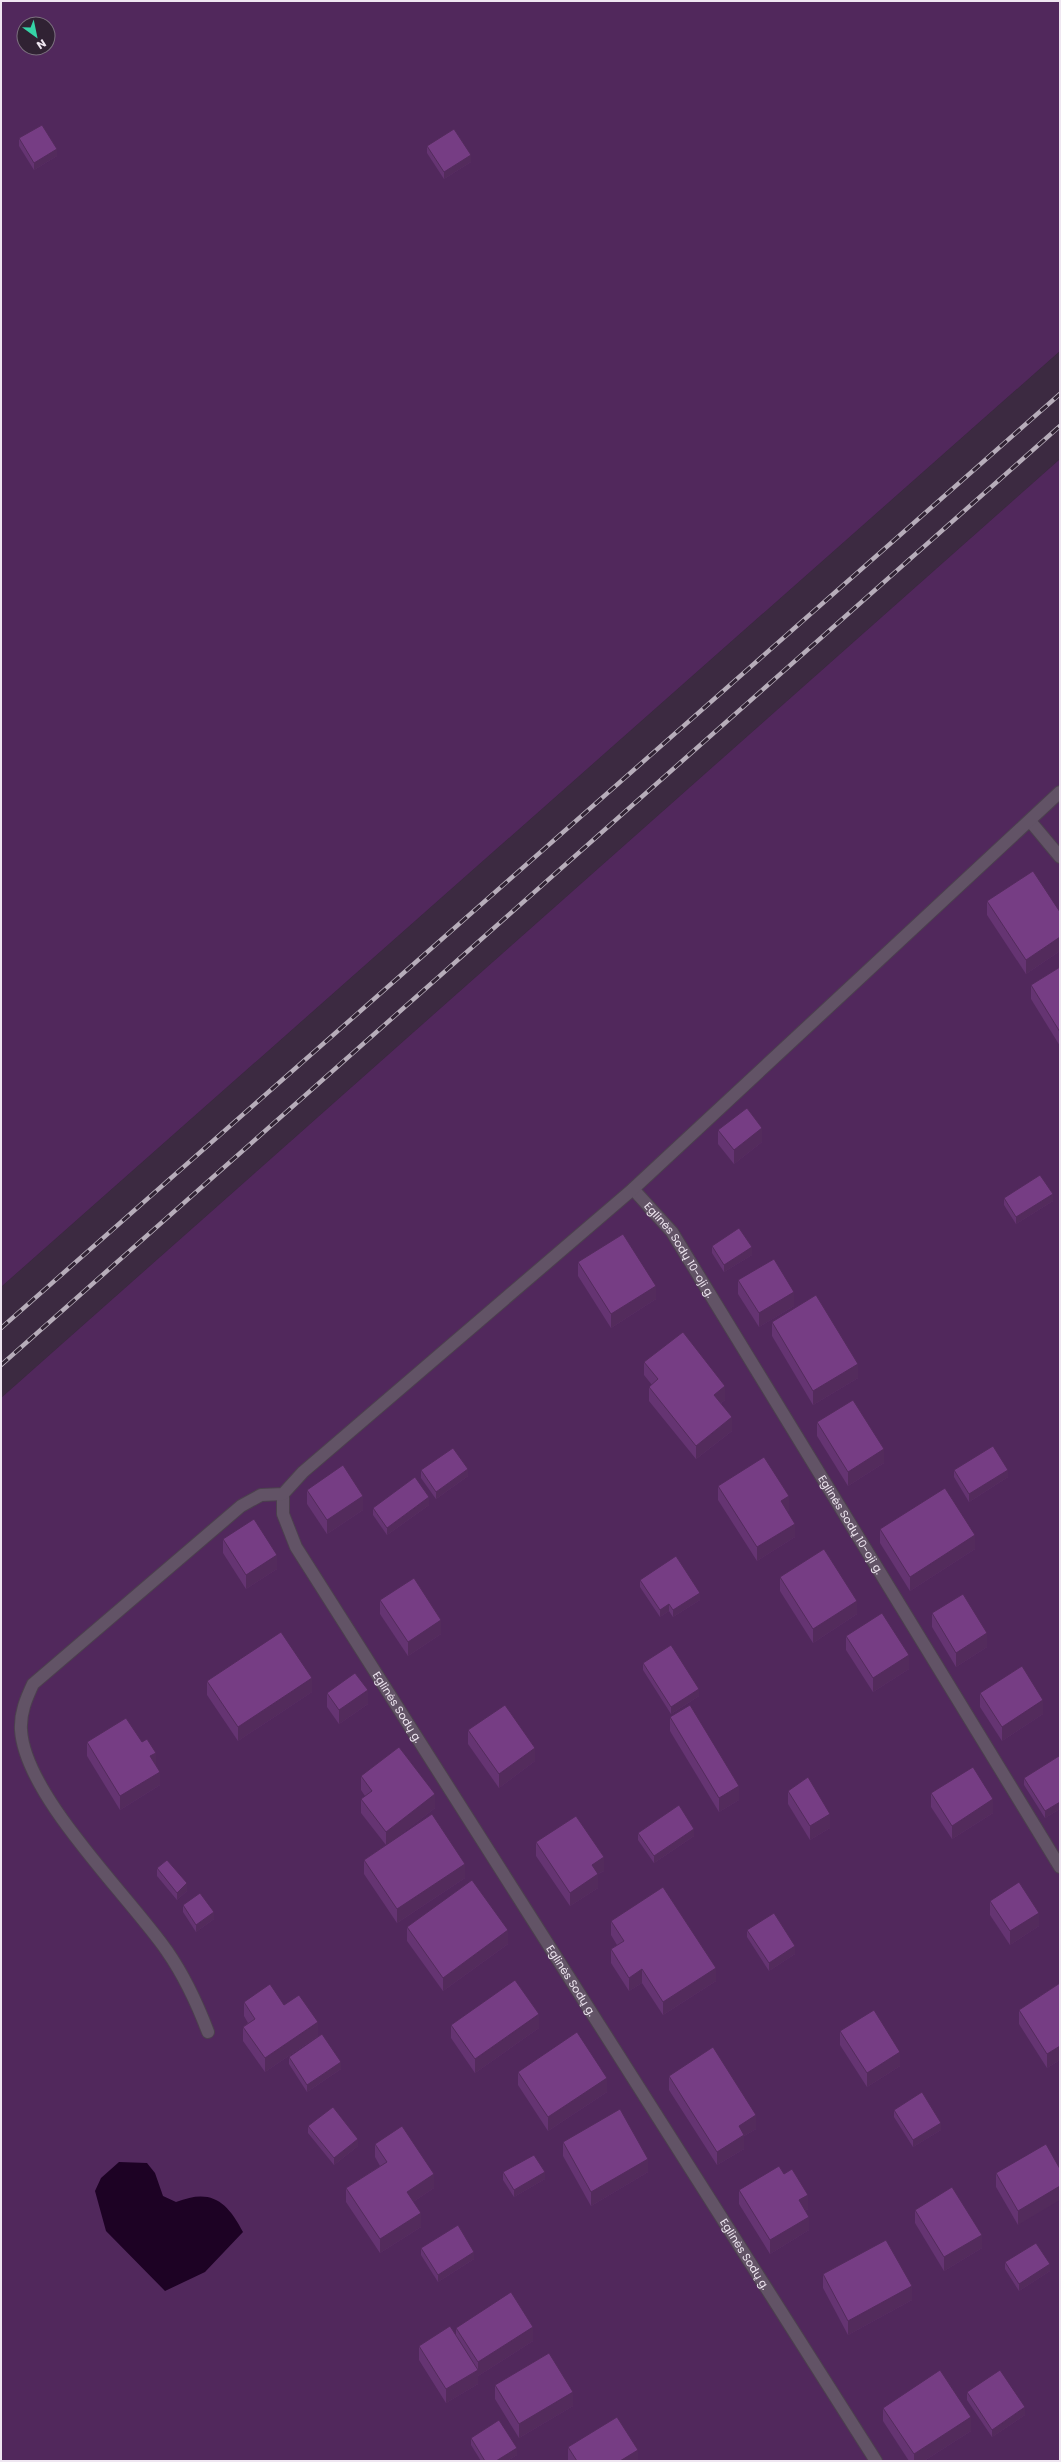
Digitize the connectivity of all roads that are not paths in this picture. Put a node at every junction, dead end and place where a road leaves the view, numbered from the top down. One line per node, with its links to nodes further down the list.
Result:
1 (1060, 792): 2 (street)
2 (1030, 822): 3 (street); 4 (street)
3 (1060, 857)
4 (633, 1189): 5 (street); 6 (street, Eglinės Sodų 10-oji g.)
5 (283, 1494): 7 (street); 8 (street, Eglinės Sodų g.)
6 (1060, 1867)
7 (208, 2032)
8 (876, 2461)

